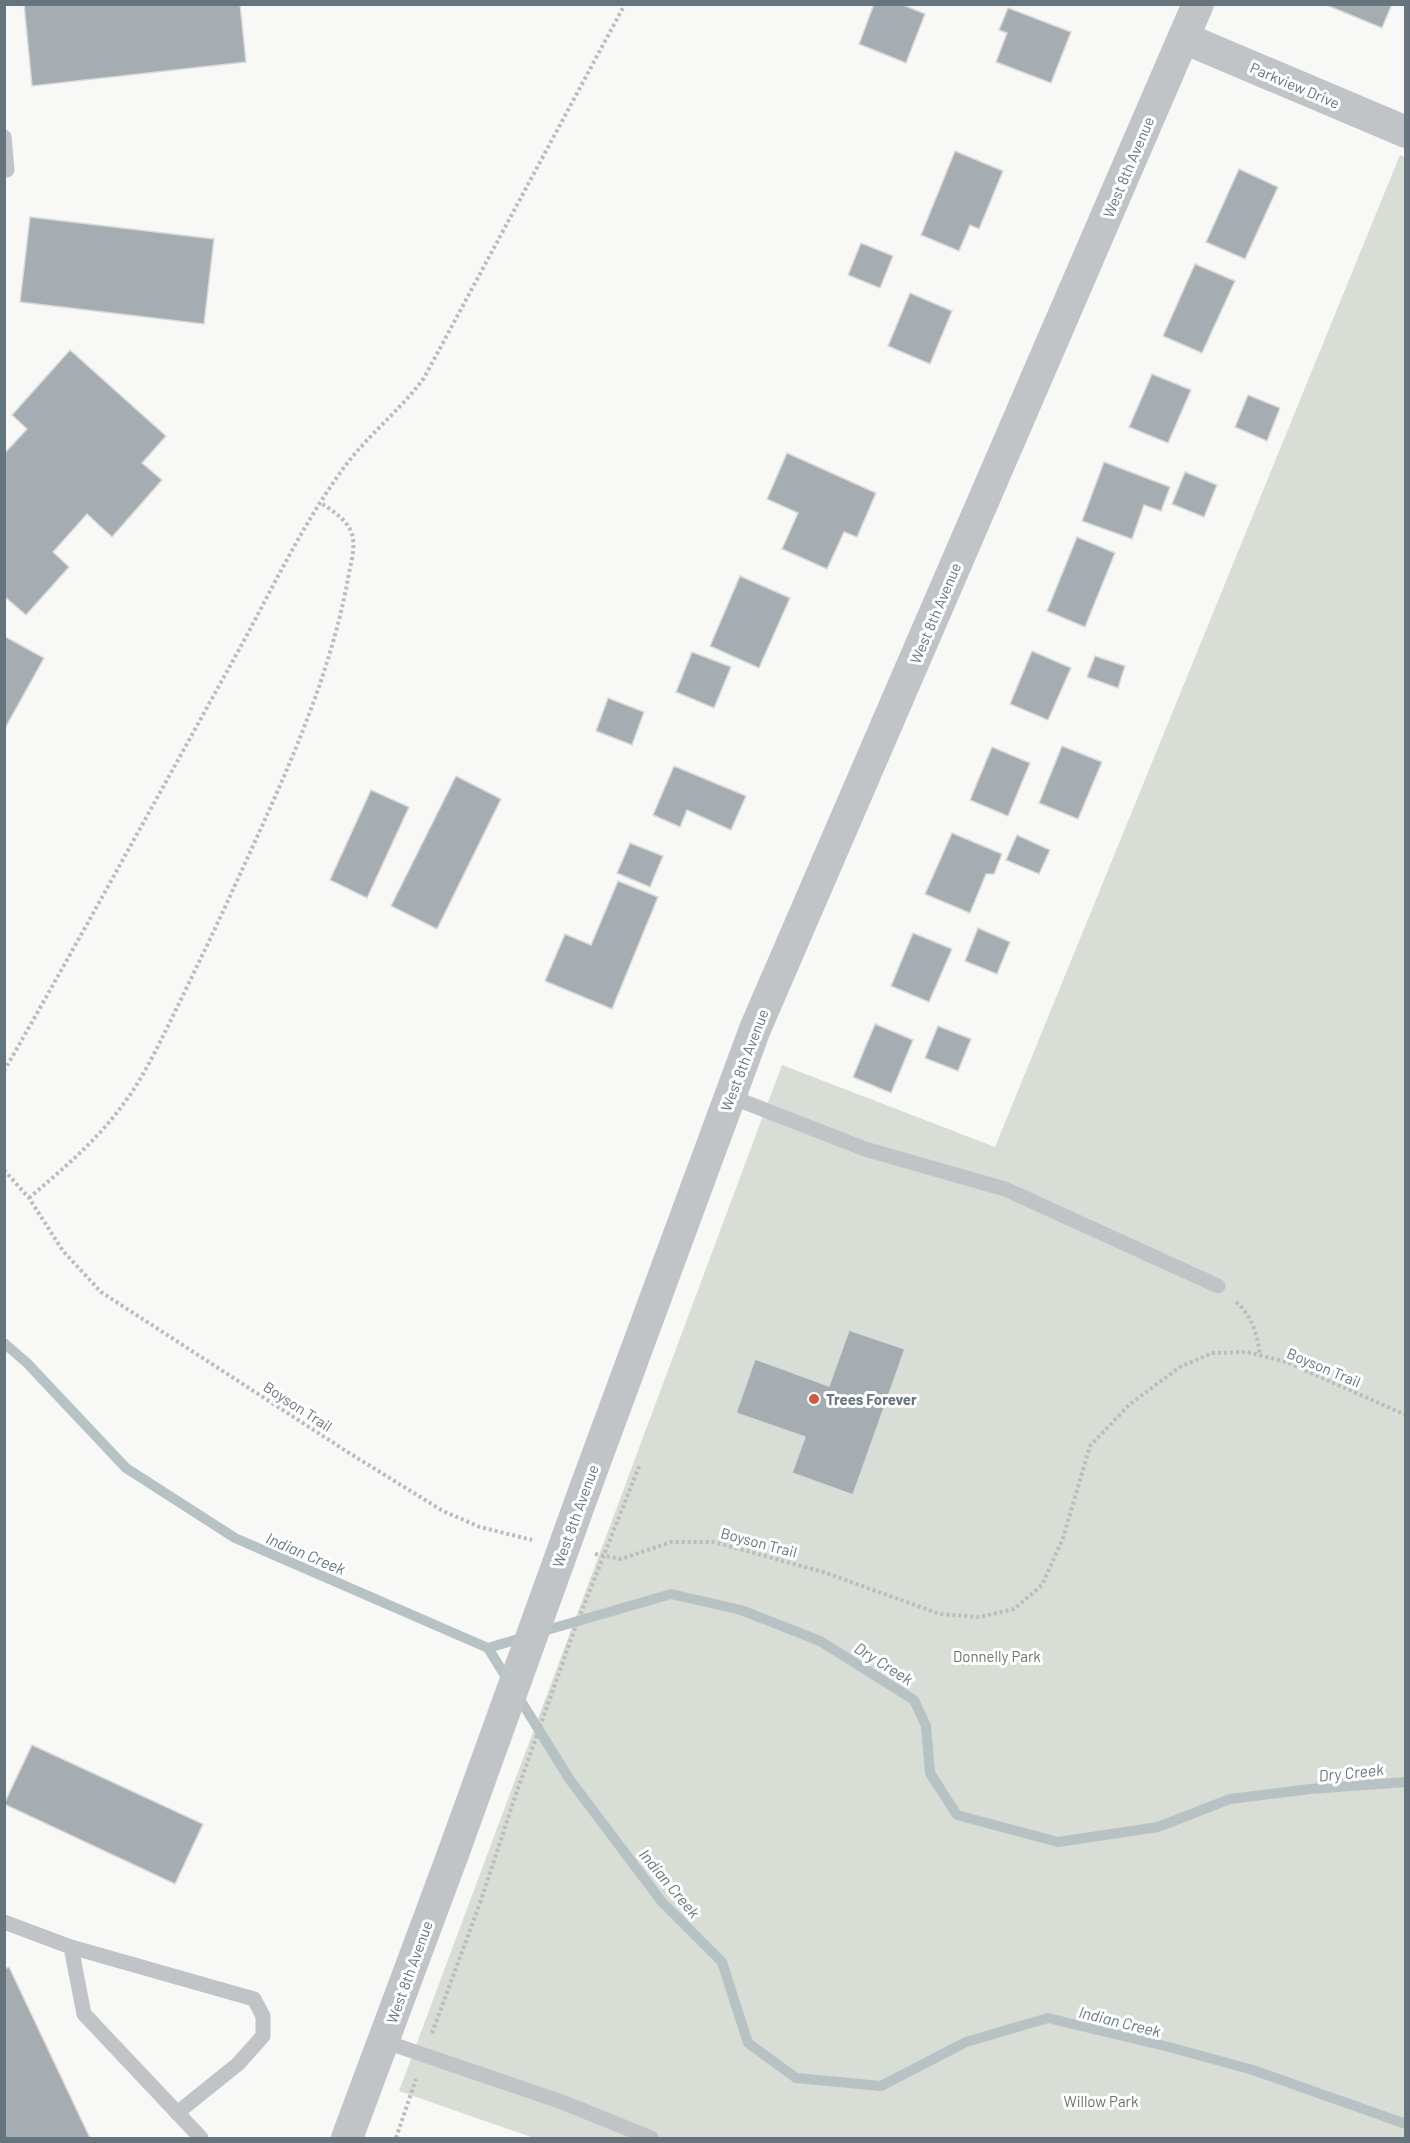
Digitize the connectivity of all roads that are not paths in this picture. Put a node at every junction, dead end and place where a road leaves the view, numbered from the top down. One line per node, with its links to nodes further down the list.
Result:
1 (1198, 4): 2 (street, West 8th Avenue)
2 (1184, 38): 3 (street, Parkview Drive); 6 (street, West 8th Avenue)
3 (1406, 132)
4 (4, 137): 5 (lane)
5 (4, 170)
6 (729, 1096): 7 (lane); 10 (street, West 8th Avenue, bridge)
7 (1218, 1286)
8 (4, 1922): 9 (lane)
9 (72, 1947): 11 (lane); 11 (lane)
10 (383, 2041): 13 (street, West 8th Avenue); 14 (lane)
11 (177, 2113): 12 (lane)
12 (198, 2138)
13 (347, 2139)
14 (651, 2139)

